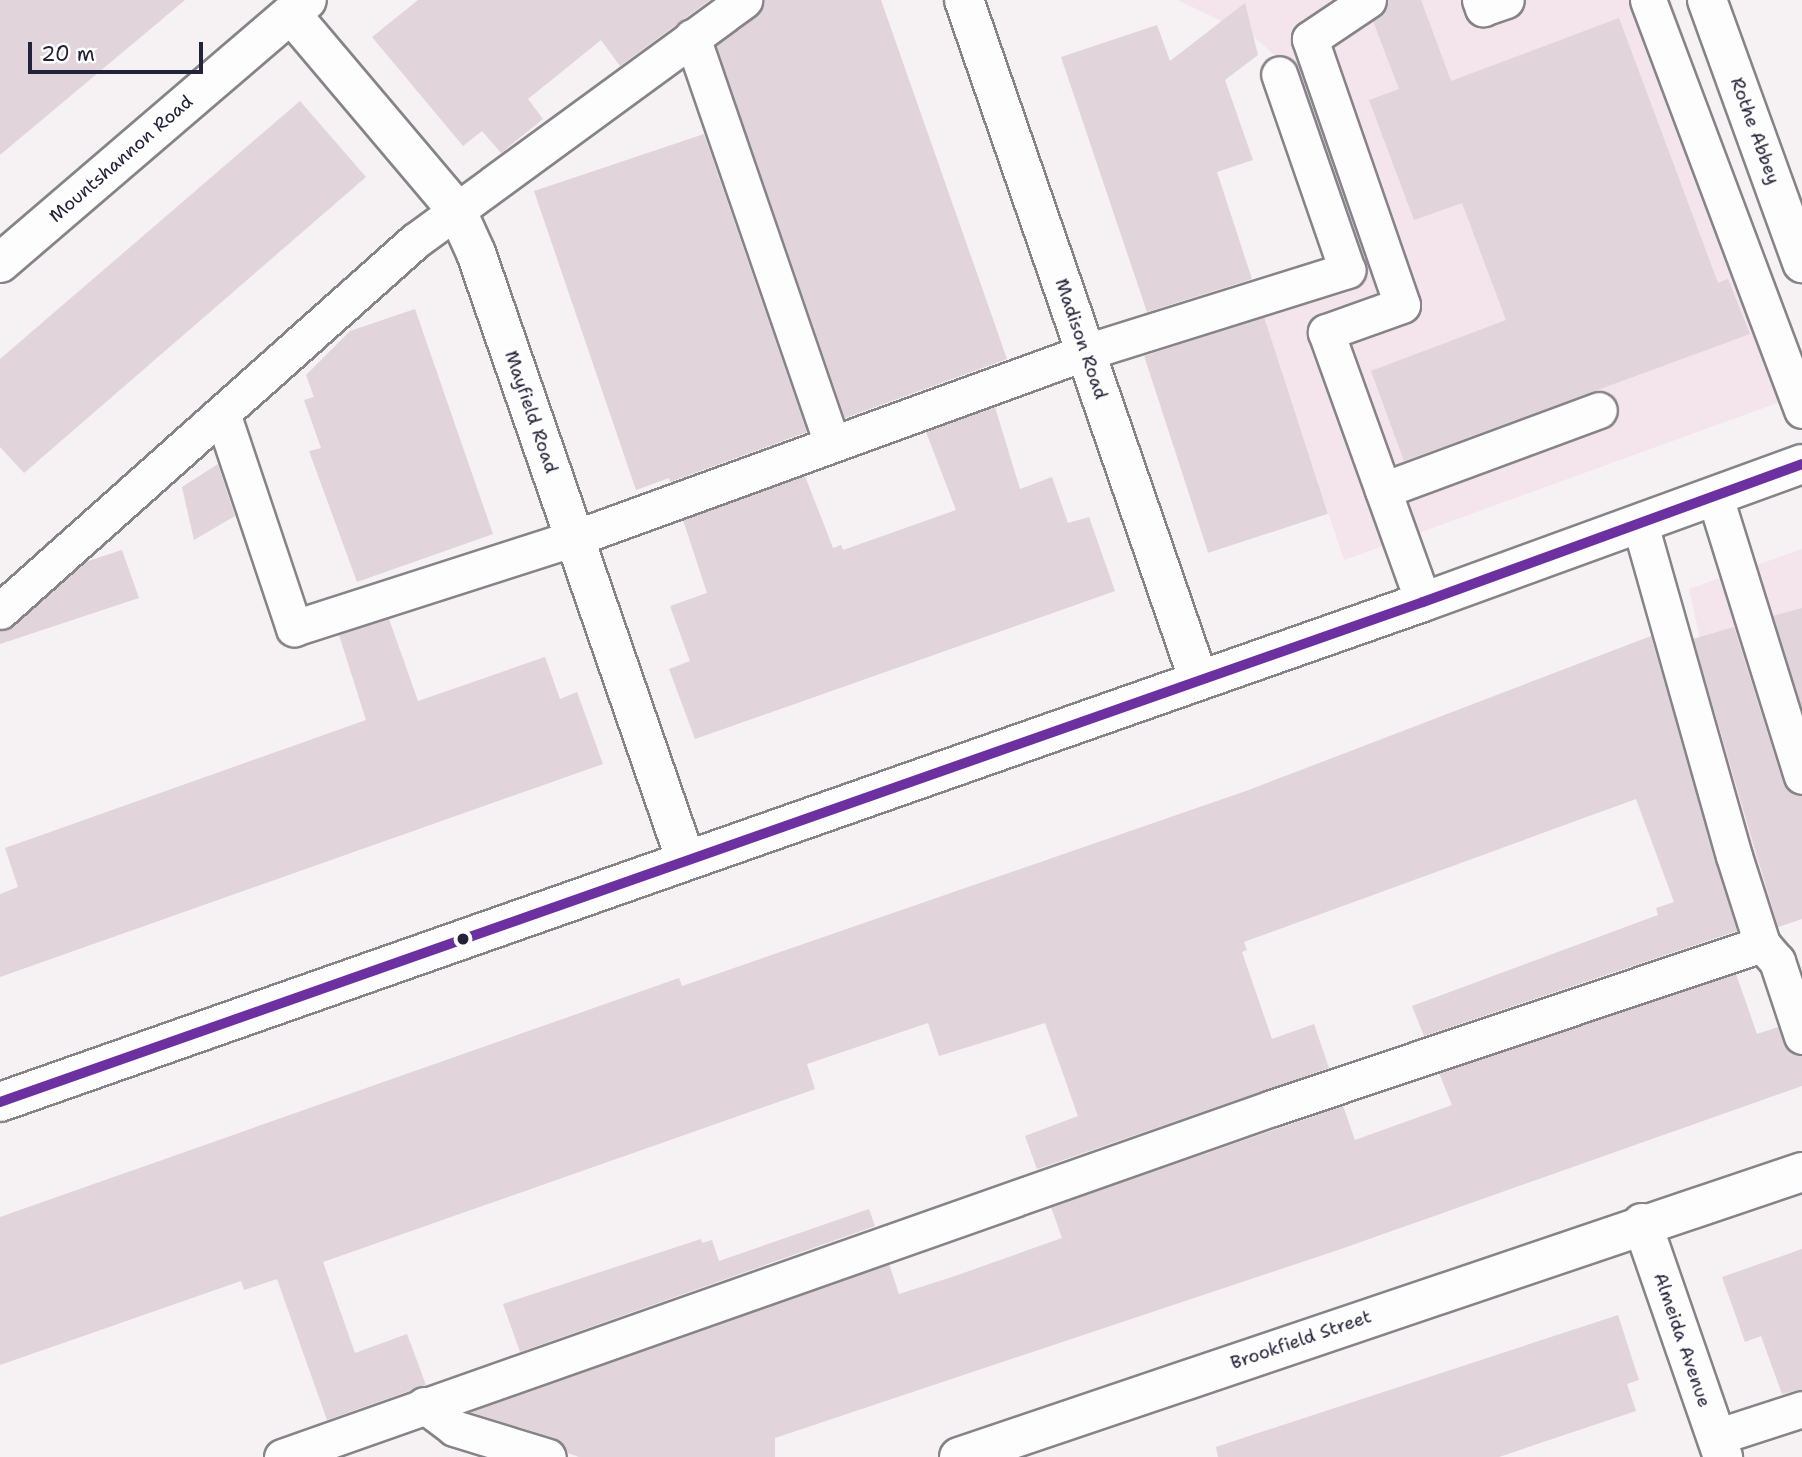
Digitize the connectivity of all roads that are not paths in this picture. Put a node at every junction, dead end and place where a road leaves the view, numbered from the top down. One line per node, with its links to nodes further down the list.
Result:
1 (744, 0): 9 (lane)
2 (964, 0): 14 (street, Madison Road)
3 (1368, 0): 20 (lane)
4 (1480, 0): 5 (lane)
5 (1506, 0)
6 (1648, 0): 16 (lane)
7 (1707, 0): 13 (street, Rothe Abbey)
8 (299, 7): 11 (street, Mayfield Road); 12 (street, Mountshannon Road)
9 (692, 37): 11 (lane); 18 (lane)
10 (1279, 74): 14 (lane)
11 (456, 209): 17 (lane); 23 (street, Mayfield Road)
12 (0, 263)
13 (1802, 263)
14 (1086, 352): 18 (lane); 26 (street, Madison Road)
15 (1599, 410): 20 (lane)
16 (1802, 410)
17 (223, 416): 23 (lane); 25 (lane)
18 (832, 443): 23 (lane)
19 (1802, 464): 21 (street)
20 (1383, 490): 24 (lane)
21 (1715, 497): 22 (street); 27 (lane)
22 (1640, 524): 24 (street); 29 (lane)
23 (575, 538): 28 (street, Mayfield Road)
24 (1423, 602): 26 (street)
25 (0, 611)
26 (1198, 678): 28 (street)
27 (1802, 776)
28 (685, 858): 31 (street)
29 (1762, 944): 30 (lane); 34 (lane)
30 (1802, 1036)
31 (0, 1102)
32 (1802, 1172): 33 (street, Brookfield Street)
33 (1642, 1223): 36 (street, Almeida Avenue); 39 (street, Brookfield Street)
34 (424, 1405): 37 (lane); 38 (lane)
35 (1802, 1409): 36 (lane)
36 (1719, 1447)
37 (282, 1457)
38 (548, 1457)
39 (960, 1457)

